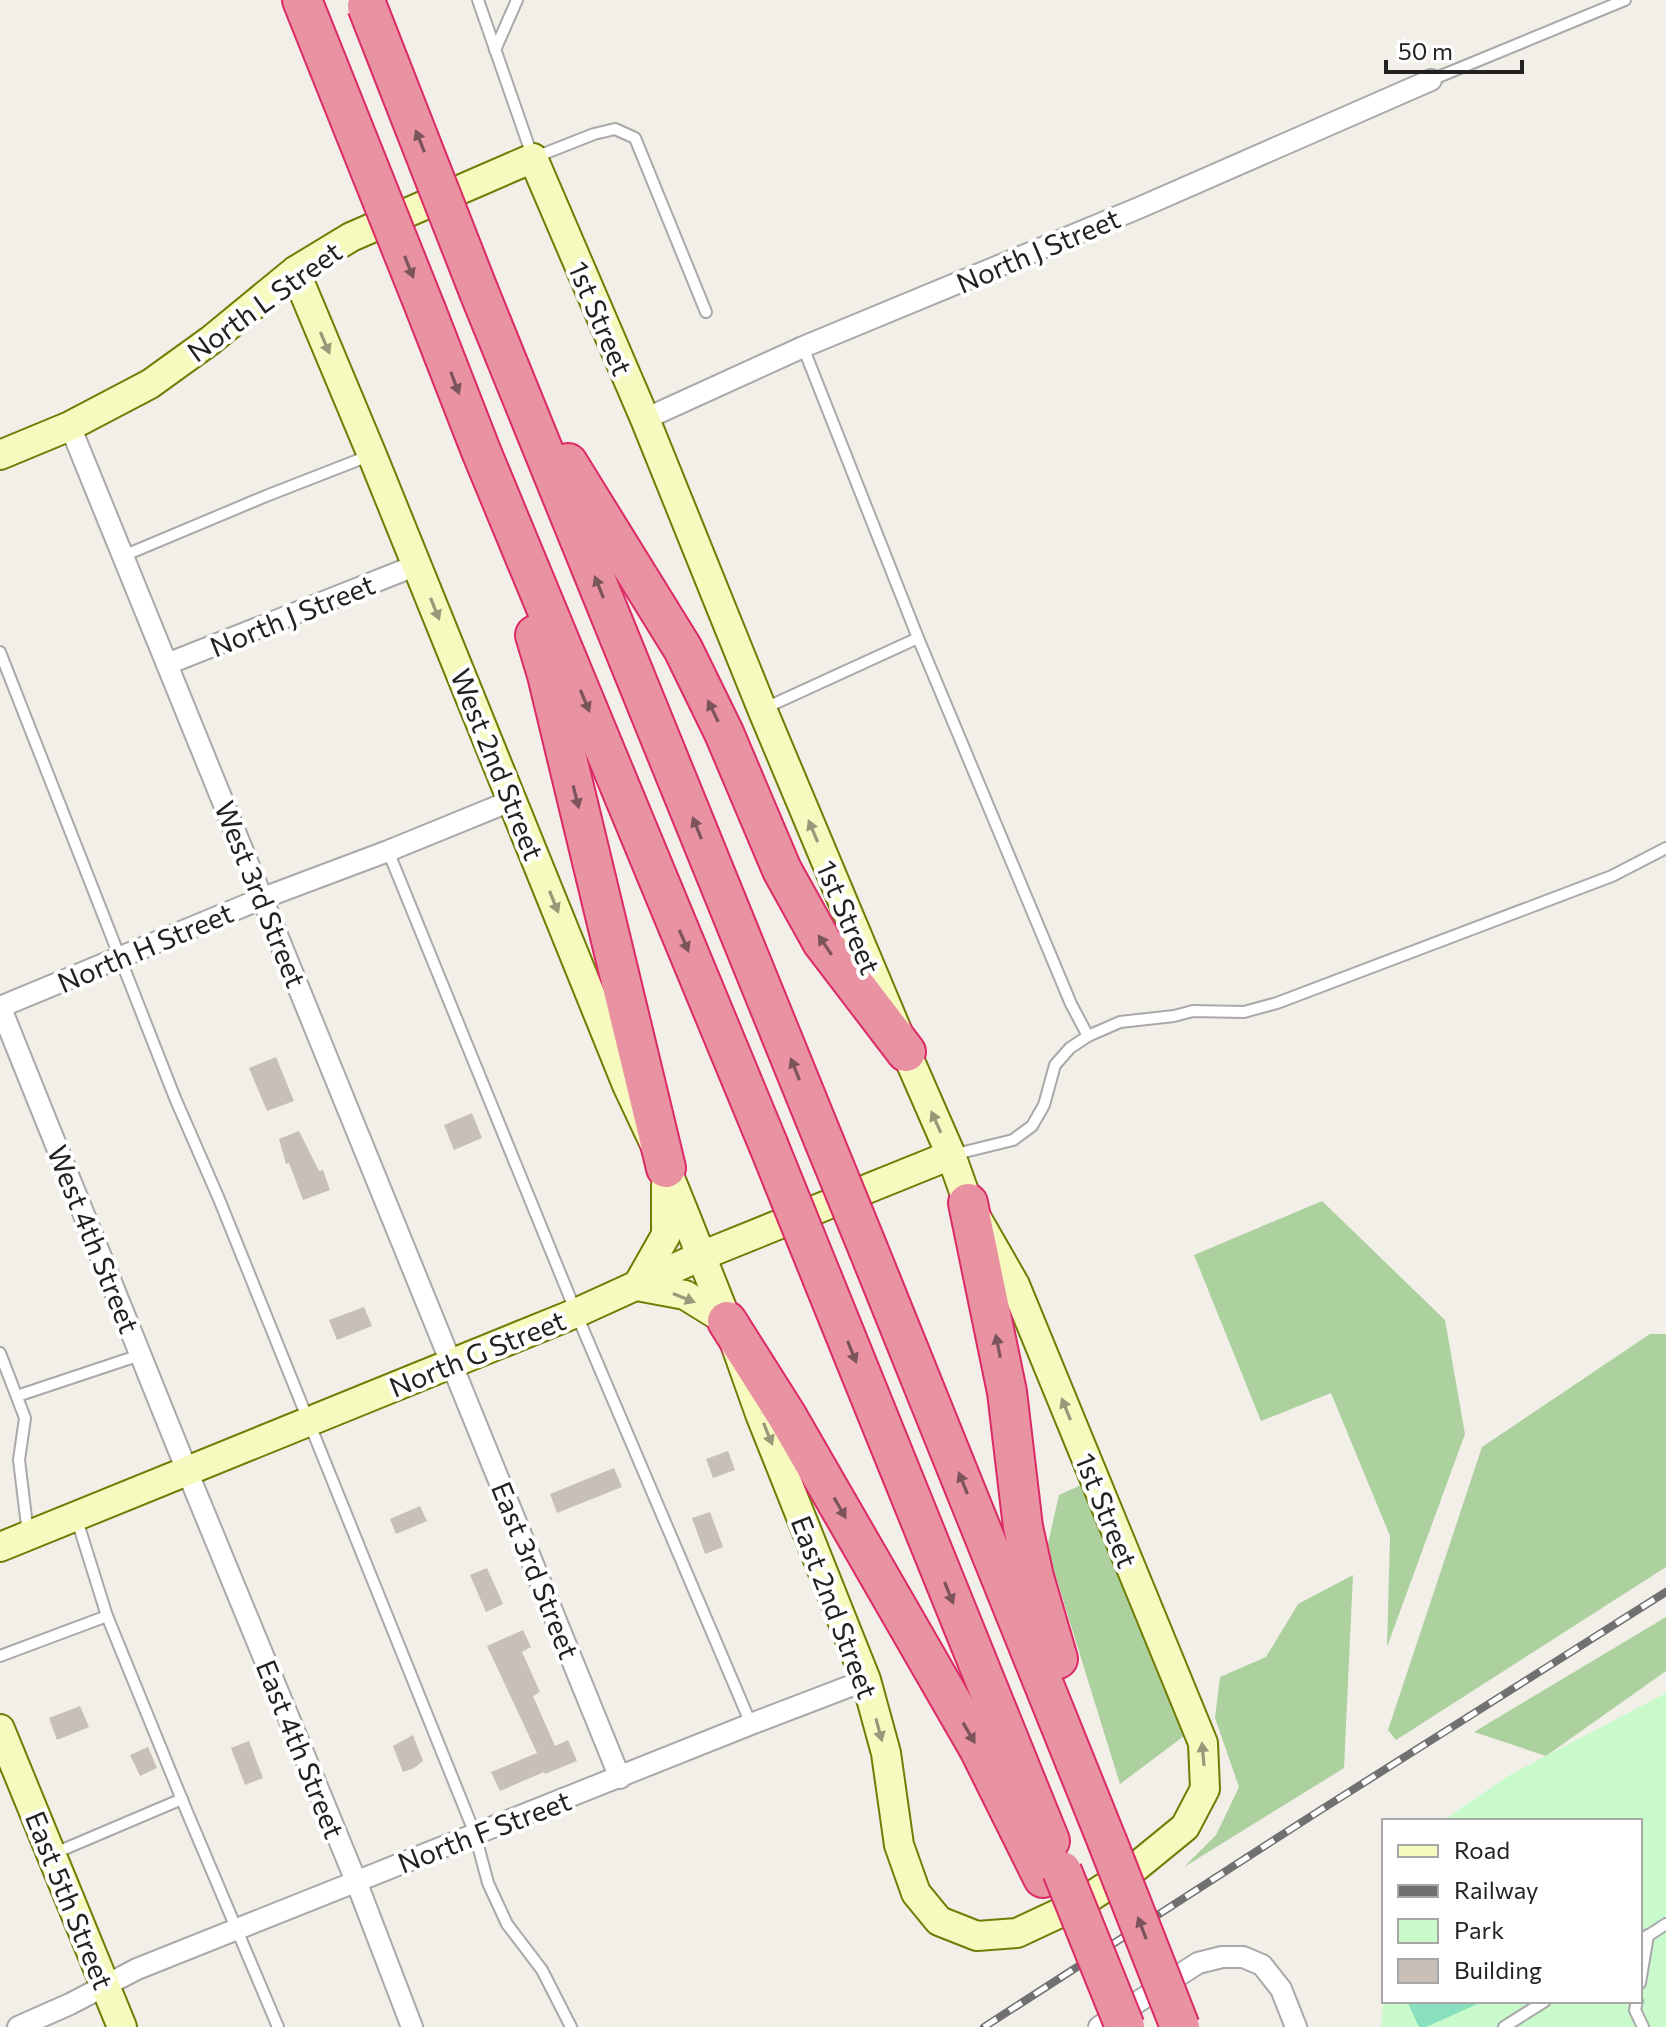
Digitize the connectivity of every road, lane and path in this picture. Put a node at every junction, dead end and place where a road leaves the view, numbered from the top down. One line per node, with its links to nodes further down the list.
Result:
1 (302, 0): 16 (highway, one-way to 16, bridge)
2 (478, 0): 6 (lane, 1st Street)
3 (517, 0): 6 (lane)
4 (1625, 0): 7 (lane)
5 (366, 3): 12 (highway, one-way to 5, bridge)
6 (495, 50): 8 (lane, 1st Street)
7 (1431, 80): 11 (street, North J Street)
8 (533, 158): 9 (street, North L Street); 10 (lane); 13 (street, 1st Street)
9 (295, 271): 14 (street, North L Street); 17 (street, West 2nd Street, one-way to 17)
10 (706, 312)
11 (803, 347): 13 (street, North J Street); 20 (lane)
12 (511, 370): 31 (highway, one-way to 12); 55 (highway, one-way to 12, bridge)
13 (645, 419): 23 (street, 1st Street)
14 (70, 426): 15 (street, North L Street); 18 (street, West 3rd Street)
15 (9, 448)
16 (481, 451): 33 (highway, one-way to 33); 58 (highway, one-way to 58, bridge)
17 (372, 455): 18 (lane); 19 (street, West 2nd Street)
18 (123, 556): 22 (street, West 3rd Street)
19 (417, 565): 22 (street, North J Street); 24 (street, West 2nd Street, one-way to 24)
20 (918, 638): 23 (lane); 30 (lane)
21 (0, 652): 28 (lane)
22 (167, 664): 27 (street, West 3rd Street)
23 (762, 709): 31 (street, 1st Street, one-way to 23)
24 (513, 800): 26 (street, North H Street); 33 (street, West 2nd Street, one-way to 33)
25 (1666, 848): 30 (lane)
26 (388, 851): 27 (street, North H Street); 37 (lane)
27 (263, 898): 28 (street, North H Street); 41 (street, West 3rd Street)
28 (120, 958): 29 (street, North H Street); 43 (lane)
29 (0, 1007): 40 (street, West 4th Street)
30 (1088, 1036): 32 (lane)
31 (906, 1052): 32 (street, 1st Street, one-way to 31)
32 (951, 1155): 34 (street, 1st Street); 35 (street, North G Street)
33 (666, 1168): 35 (street, West 2nd Street); 36 (street)
34 (968, 1203): 55 (highway, one-way to 34); 62 (street, 1st Street, one-way to 34)
35 (701, 1256): 36 (street, North G Street); 38 (street, East 2nd Street)
36 (637, 1286): 37 (street, North G Street); 38 (street, one-way to 38)
37 (576, 1313): 41 (street, North G Street); 51 (lane)
38 (727, 1321): 50 (street, East 2nd Street, one-way to 50); 58 (highway, one-way to 58)
39 (0, 1353): 42 (lane)
40 (140, 1355): 42 (lane); 44 (street, West 4th Street)
41 (451, 1363): 43 (street, North G Street); 53 (street, East 3rd Street)
42 (17, 1396): 46 (lane)
43 (309, 1422): 44 (street, North G Street); 56 (lane)
44 (187, 1471): 45 (street, North G Street); 59 (street, East 4th Street)
45 (75, 1516): 46 (street, North G Street); 48 (lane)
46 (28, 1536): 47 (street, North G Street)
47 (0, 1547)
48 (107, 1616): 49 (lane); 54 (lane)
49 (0, 1656)
50 (866, 1680): 51 (street, North F Street); 62 (street, East 2nd Street, one-way to 62)
51 (751, 1724): 53 (street, North F Street)
52 (0, 1729): 57 (street, East 5th Street)
53 (620, 1778): 56 (street, North F Street)
54 (182, 1799): 57 (lane); 61 (lane)
55 (1094, 1806): 76 (highway, one-way to 55, bridge)
56 (475, 1834): 59 (street, North F Street); 72 (lane)
57 (52, 1854): 65 (street, East 5th Street)
58 (1052, 1875): 74 (highway); 75 (highway, bridge)
59 (356, 1881): 61 (street, North F Street); 71 (street, East 4th Street)
60 (1666, 1924): 63 (lane)
61 (237, 1929): 65 (street, North F Street); 70 (lane)
62 (977, 1936)
63 (1644, 1938): 64 (lane)
64 (1642, 1960)
65 (105, 1986): 68 (street, North F Street); 69 (street, East 5th Street)
66 (1542, 2003): 78 (lane)
67 (1637, 2003): 79 (lane)
68 (18, 2027)
69 (122, 2027)
70 (278, 2027)
71 (412, 2027)
72 (571, 2027)
73 (1099, 2027): 77 (street)
74 (1106, 2027)
75 (1125, 2027)
76 (1180, 2027)
77 (1296, 2027)
78 (1504, 2027)
79 (1643, 2027)

